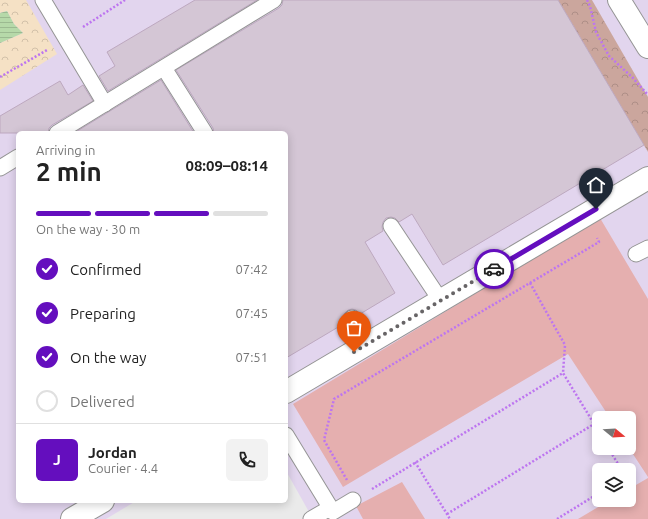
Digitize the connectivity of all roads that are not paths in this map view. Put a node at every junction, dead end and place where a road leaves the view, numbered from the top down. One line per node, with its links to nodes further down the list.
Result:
1 (43, 0): 6 (lane)
2 (274, 0): 5 (lane)
3 (619, 0): 4 (street)
4 (648, 48)
5 (164, 68): 6 (lane); 8 (lane)
6 (105, 104): 7 (lane)
7 (61, 131)
8 (204, 131)
9 (16, 158): 10 (lane)
10 (0, 168)
11 (648, 178): 13 (street)
12 (391, 226): 13 (lane)
13 (441, 301): 15 (street)
14 (352, 318): 15 (lane)
15 (368, 344): 16 (street)
16 (288, 391)
17 (288, 438): 20 (lane)
18 (355, 499): 20 (lane)
19 (99, 503): 21 (street)
20 (333, 513): 22 (lane)
21 (72, 519)
22 (311, 519)

